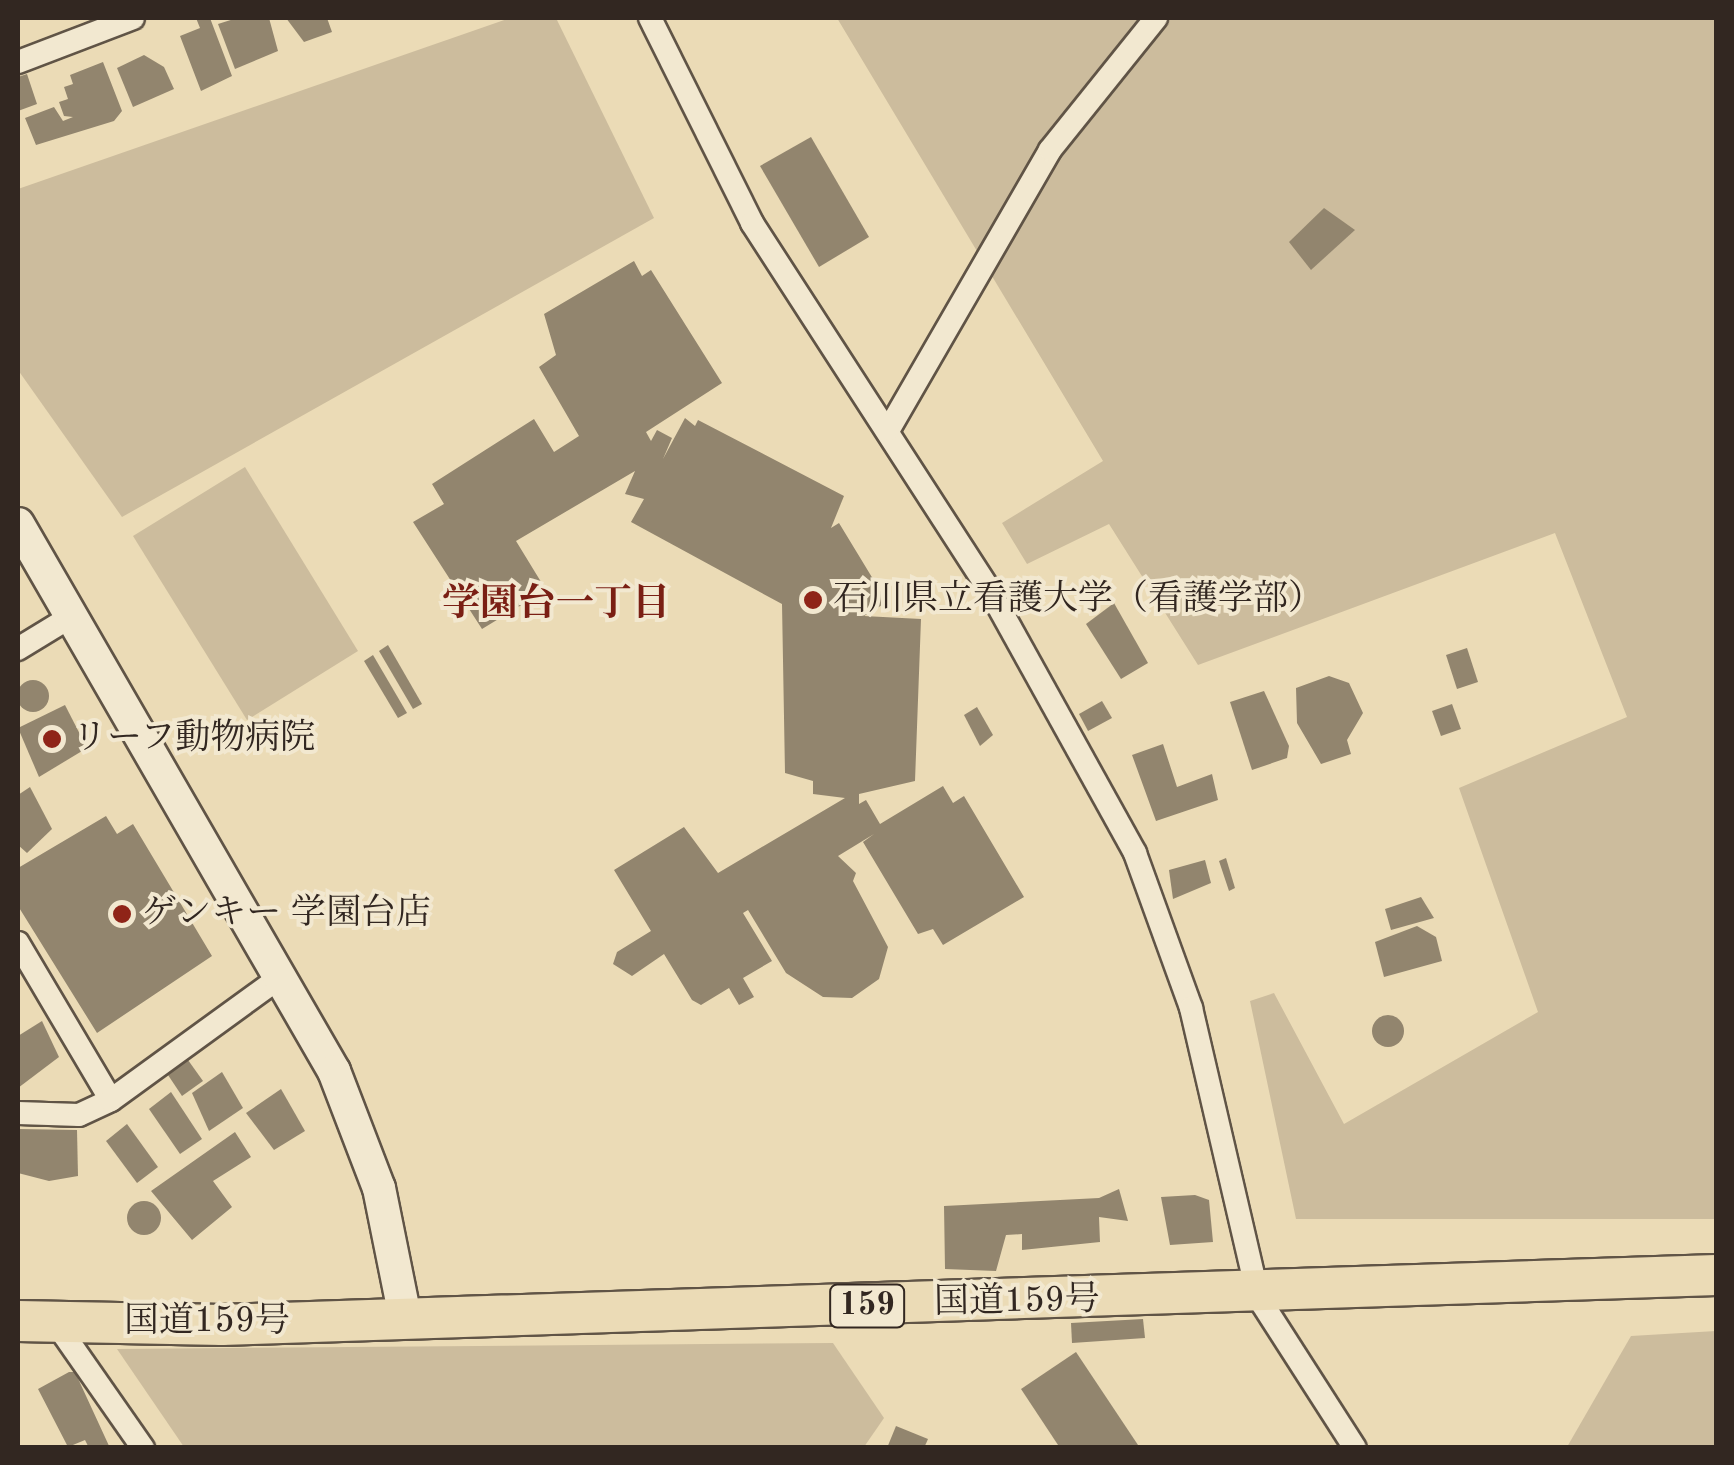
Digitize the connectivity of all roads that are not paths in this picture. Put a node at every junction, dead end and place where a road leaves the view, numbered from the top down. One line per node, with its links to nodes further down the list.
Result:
1 (133, 18): 4 (street)
2 (650, 18): 5 (street)
3 (1156, 18): 5 (street)
4 (18, 62)
5 (890, 429): 14 (street)
6 (18, 524): 7 (street)
7 (72, 616): 8 (street); 10 (street)
8 (18, 649)
9 (18, 944): 11 (street)
10 (283, 976): 11 (street); 15 (street)
11 (111, 1100): 12 (street)
12 (18, 1113)
13 (1716, 1276): 14 (highway, 国道159号 / 159)
14 (1258, 1296): 15 (highway, 国道159号 / 159); 18 (street)
15 (405, 1318): 16 (highway, 国道159号 / 159)
16 (36, 1321): 17 (street)
17 (143, 1448)
18 (1355, 1448)

